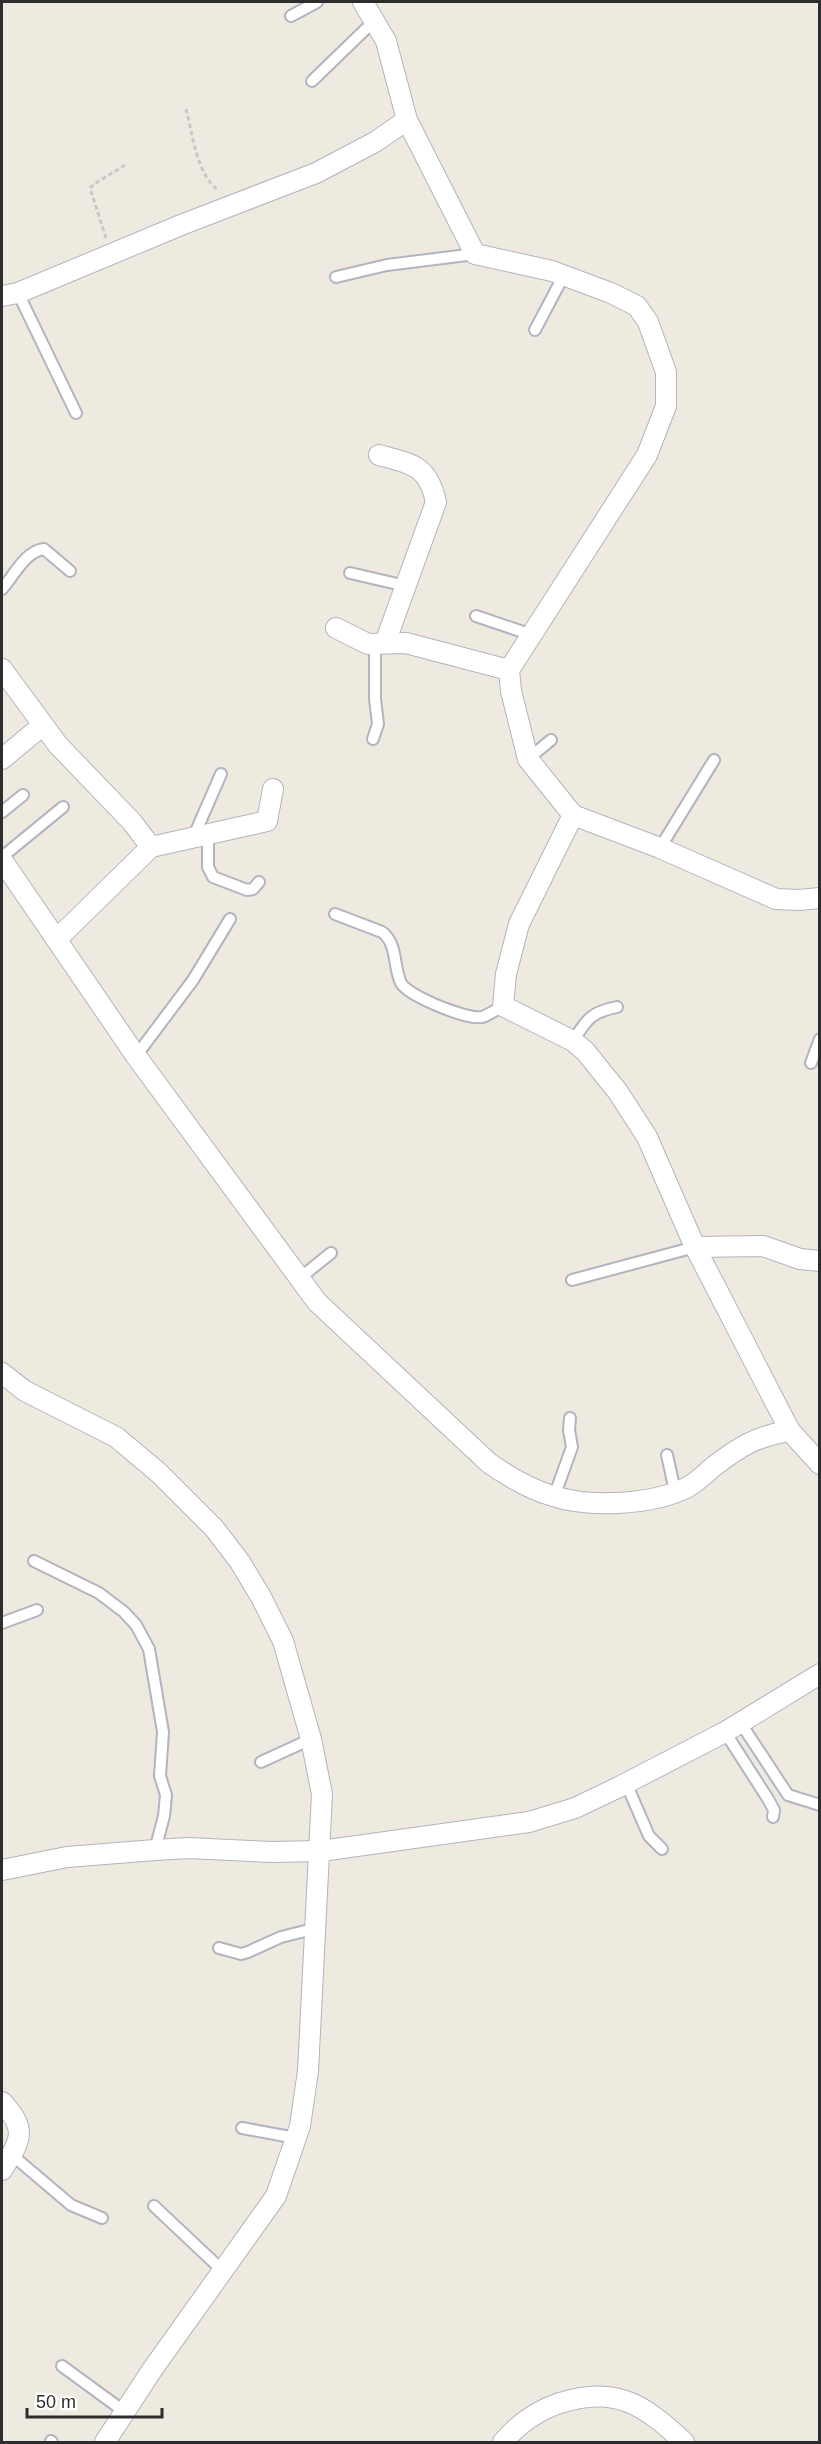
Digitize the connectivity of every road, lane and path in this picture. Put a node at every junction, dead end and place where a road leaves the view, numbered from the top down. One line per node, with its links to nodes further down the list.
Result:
1 (317, 2): 3 (lane)
2 (363, 2): 4 (street)
3 (291, 15)
4 (374, 21): 5 (lane); 7 (street)
5 (312, 81)
6 (186, 109): 9 (path)
7 (406, 120): 9 (street); 11 (street)
8 (125, 165): 10 (path)
9 (237, 204): 10 (street)
10 (111, 254): 14 (street)
11 (475, 254): 12 (street); 13 (lane)
12 (564, 275): 15 (lane); 24 (street)
13 (336, 277)
14 (10, 295): 16 (lane)
15 (534, 330)
16 (76, 413)
17 (379, 455): 20 (street)
18 (70, 571): 21 (lane)
19 (350, 573): 20 (lane)
20 (406, 586): 25 (street)
21 (2, 589)
22 (476, 616): 24 (lane)
23 (336, 628): 25 (street)
24 (532, 635): 27 (street)
25 (380, 644): 27 (street); 29 (lane)
26 (2, 669): 28 (street)
27 (509, 670): 32 (street)
28 (43, 724): 31 (street); 41 (street)
29 (373, 739)
30 (551, 740): 32 (lane)
31 (2, 759)
32 (528, 759): 39 (street)
33 (714, 760): 42 (lane)
34 (221, 774): 40 (lane)
35 (273, 789): 40 (street)
36 (23, 795): 38 (lane)
37 (63, 807): 43 (lane)
38 (2, 812)
39 (573, 815): 42 (street); 49 (street)
40 (201, 836): 41 (street); 44 (lane)
41 (151, 847): 48 (street)
42 (660, 848): 45 (street)
43 (2, 858): 48 (street)
44 (259, 882)
45 (819, 898)
46 (335, 914): 49 (lane)
47 (230, 919): 53 (lane)
48 (57, 939): 53 (street)
49 (503, 1006): 52 (street)
50 (618, 1007): 52 (lane)
51 (819, 1039): 54 (lane)
52 (573, 1041): 55 (street)
53 (136, 1056): 58 (street)
54 (811, 1063)
55 (695, 1247): 57 (street); 59 (lane); 62 (street)
56 (331, 1253): 58 (lane)
57 (819, 1261)
58 (300, 1278): 66 (street)
59 (572, 1280)
60 (2, 1373): 72 (street)
61 (570, 1418): 66 (lane)
62 (790, 1431): 64 (street); 65 (street)
63 (667, 1455): 65 (lane)
64 (819, 1464)
65 (675, 1491): 66 (street)
66 (554, 1497)
67 (34, 1561): 78 (lane)
68 (37, 1610): 69 (lane)
69 (2, 1623)
70 (819, 1674): 71 (street)
71 (733, 1727): 74 (street); 75 (lane); 76 (lane)
72 (311, 1739): 73 (lane); 79 (street)
73 (261, 1762)
74 (626, 1783): 77 (lane); 79 (street)
75 (819, 1805)
76 (773, 1817)
77 (662, 1849)
78 (155, 1850): 79 (street); 80 (street)
79 (321, 1851): 81 (street)
80 (2, 1870)
81 (317, 1928): 82 (lane); 85 (street)
82 (219, 1948)
83 (2, 2102): 86 (street)
84 (242, 2128): 85 (lane)
85 (296, 2138): 89 (street)
86 (7, 2162): 88 (lane)
87 (154, 2206): 89 (lane)
88 (102, 2218)
89 (223, 2271): 91 (street)
90 (62, 2366): 91 (lane)
91 (125, 2412): 92 (street)
92 (105, 2442)
93 (503, 2442): 94 (street)
94 (684, 2442)

